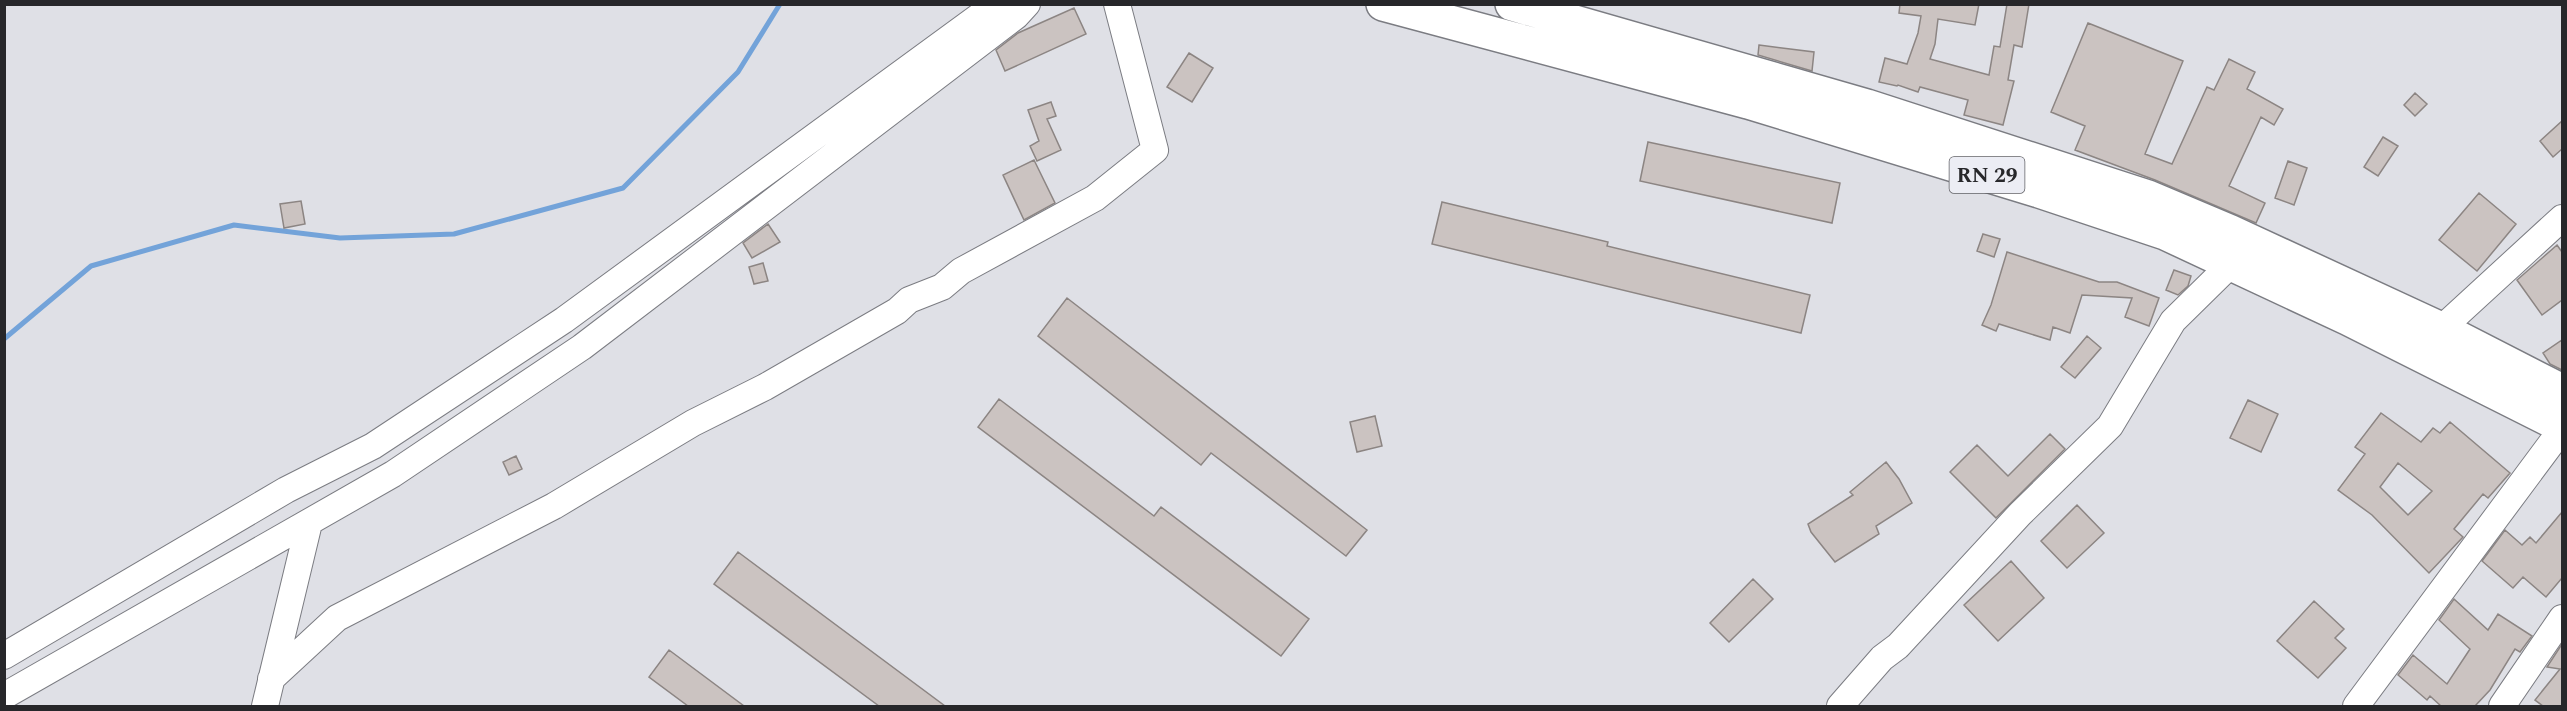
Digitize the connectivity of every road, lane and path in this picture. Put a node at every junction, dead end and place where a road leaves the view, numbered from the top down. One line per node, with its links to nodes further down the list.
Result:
1 (996, 4): 11 (street)
2 (1027, 4): 12 (street)
3 (1117, 4): 16 (street)
4 (1383, 4): 7 (highway, RN 29)
5 (1512, 4): 8 (highway, RN 29)
6 (2562, 218): 8 (street)
7 (2231, 264): 10 (highway, RN 29); 19 (street)
8 (2441, 329): 9 (highway, RN 29)
9 (2562, 391)
10 (2562, 428): 20 (street)
11 (286, 490): 13 (street); 15 (street)
12 (309, 523): 13 (street); 16 (street)
13 (283, 537): 17 (street)
14 (2562, 618): 21 (street)
15 (4, 656)
16 (272, 679): 18 (street)
17 (4, 696)
18 (265, 706)
19 (1840, 706)
20 (2356, 706)
21 (2502, 706)

